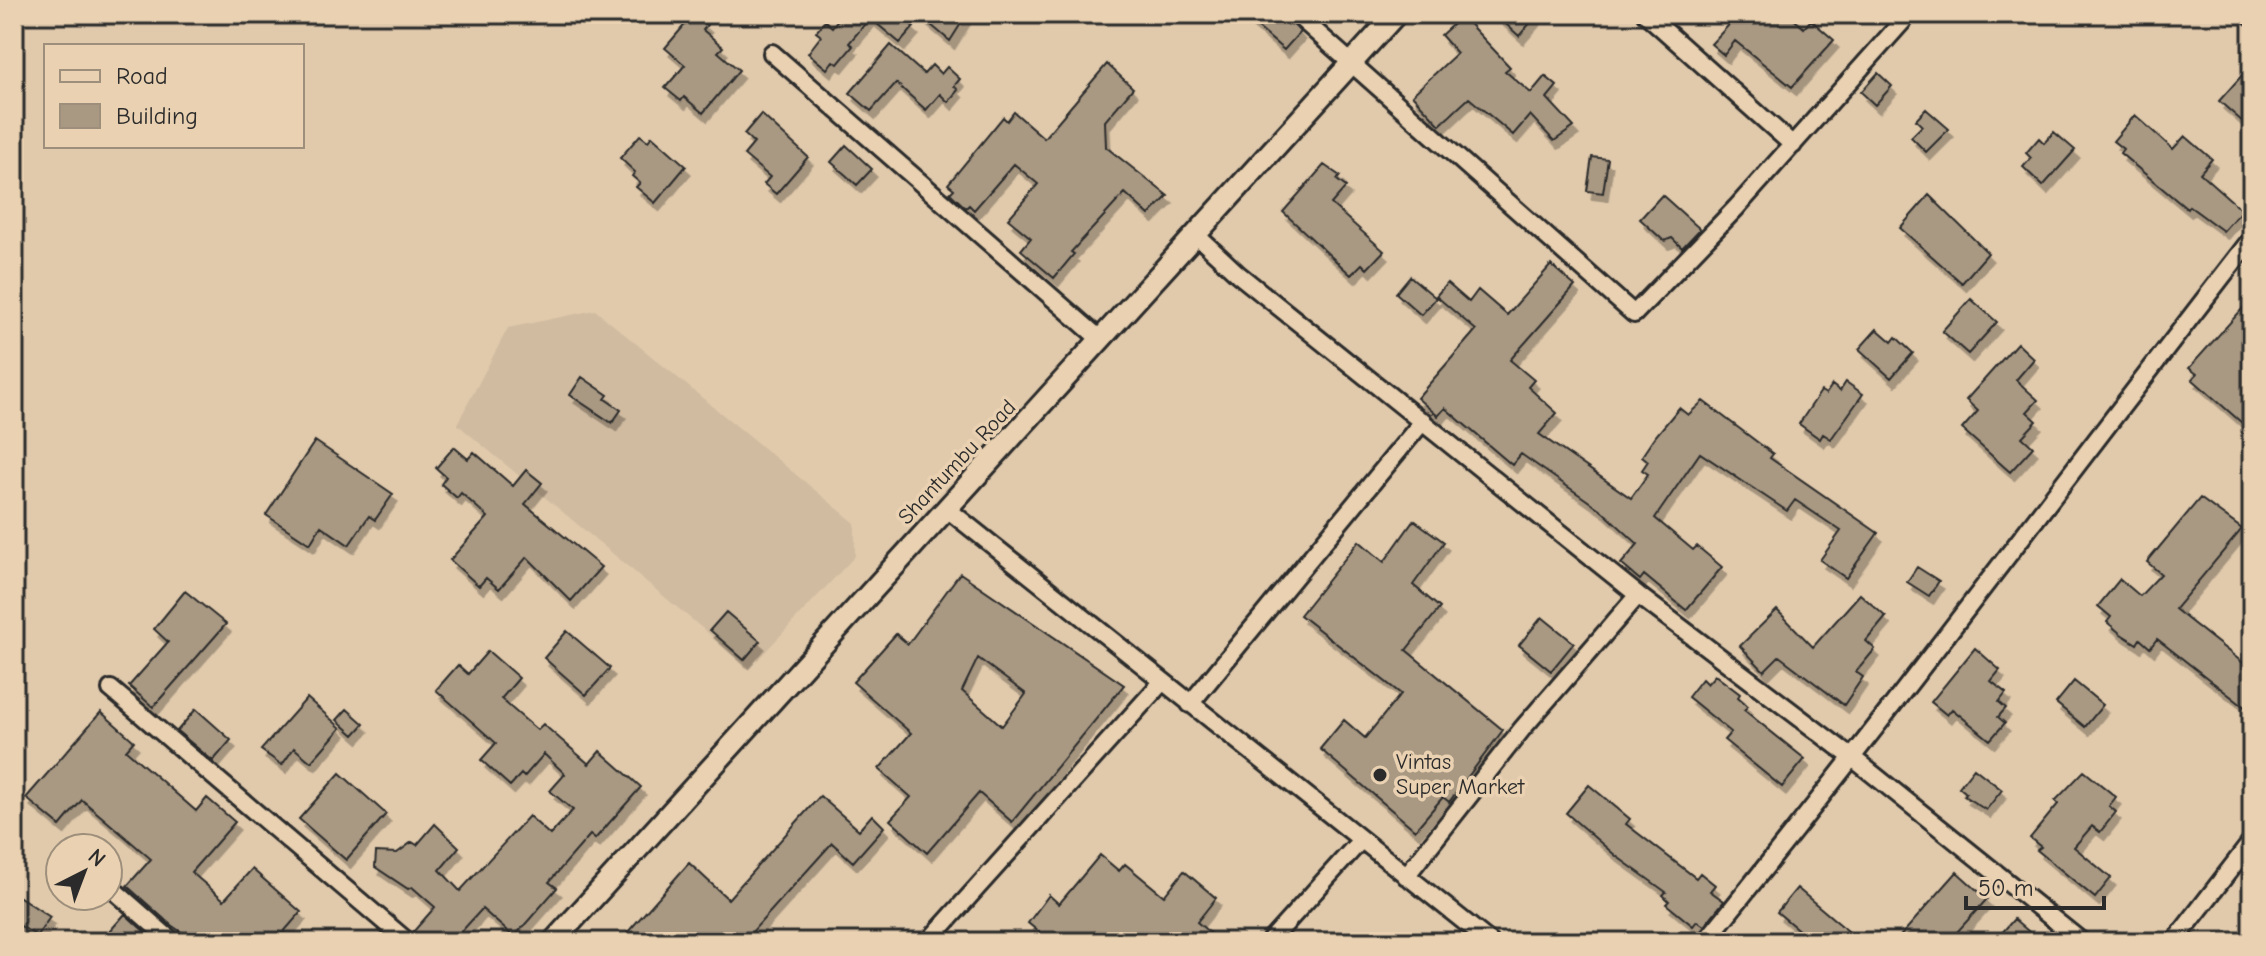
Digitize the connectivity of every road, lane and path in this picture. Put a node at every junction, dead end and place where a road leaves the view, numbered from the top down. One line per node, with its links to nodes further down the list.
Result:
1 (1296, 14): 6 (street)
2 (1396, 14): 6 (street, Shantumbu Road)
3 (1646, 14): 7 (street)
4 (1909, 14): 7 (street)
5 (772, 53): 10 (street)
6 (1352, 64): 7 (street); 8 (street, Shantumbu Road)
7 (1793, 145)
8 (1196, 235): 10 (street, Shantumbu Road); 11 (street)
9 (2252, 238): 17 (street)
10 (1101, 340): 12 (street, Shantumbu Road)
11 (1423, 421): 13 (street); 16 (street)
12 (946, 508): 14 (street); 24 (street, Shantumbu Road)
13 (1638, 595): 17 (street); 20 (street)
14 (1162, 682): 16 (street); 25 (street)
15 (111, 689): 23 (street)
16 (1190, 704): 18 (street)
17 (1854, 759): 28 (street); 29 (street)
18 (1361, 840): 20 (street); 26 (street)
19 (2252, 841): 30 (street)
20 (1406, 876): 27 (street)
21 (124, 899): 22 (street)
22 (173, 942)
23 (408, 942)
24 (553, 942)
25 (928, 942)
26 (1269, 942)
27 (1490, 942)
28 (1705, 942)
29 (2082, 942)
30 (2174, 942)

